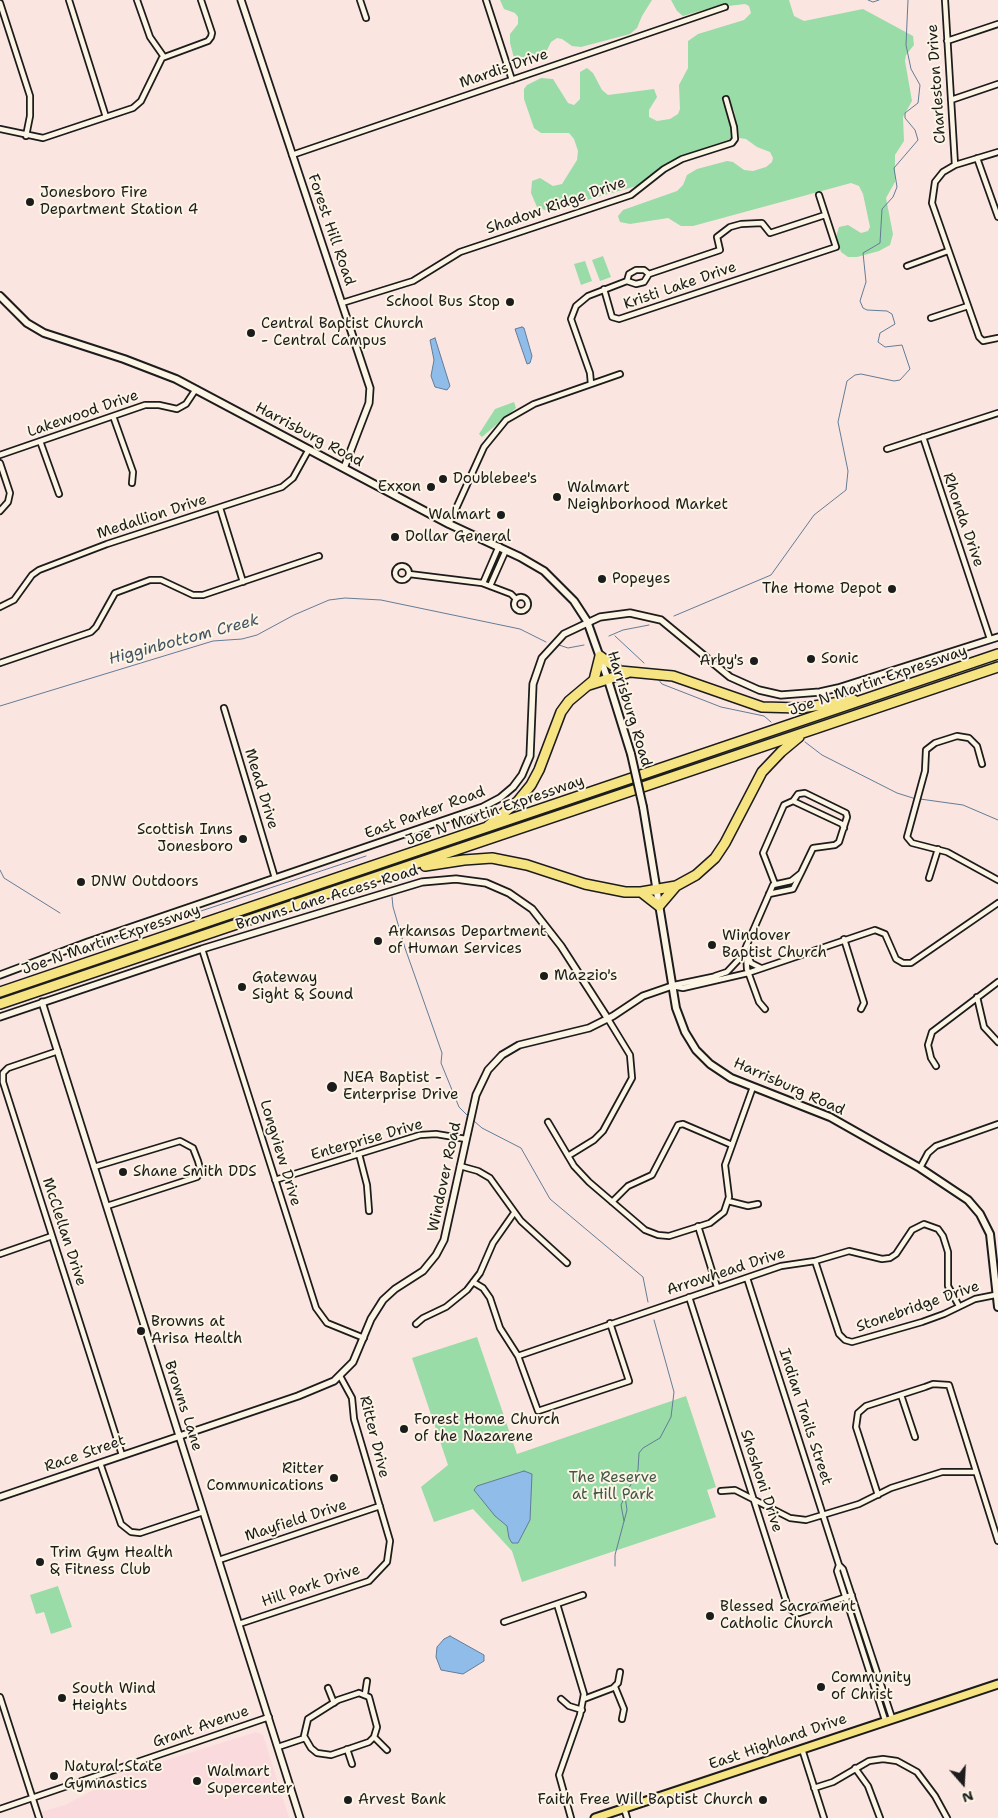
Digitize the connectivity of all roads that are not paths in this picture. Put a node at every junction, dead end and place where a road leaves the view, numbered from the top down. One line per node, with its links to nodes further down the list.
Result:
1 (68, 0): 20 (street)
2 (137, 0): 15 (street)
3 (201, 0): 12 (street)
4 (241, 0): 24 (street, Forest Hill Road)
5 (360, 0): 10 (street)
6 (486, 0): 16 (street)
7 (945, 0): 14 (street, Charleston Drive)
8 (0, 2): 22 (street)
9 (724, 7): 16 (street, Mardis Drive)
10 (366, 18)
11 (998, 24): 14 (street)
12 (211, 37): 13 (street); 15 (street)
13 (217, 40)
14 (947, 41): 19 (street, Charleston Drive)
15 (164, 56): 20 (street)
16 (512, 80): 24 (street, Mardis Drive)
17 (998, 84): 19 (street)
18 (726, 99): 36 (street, Shadow Ridge Drive)
19 (951, 100): 26 (street, Charleston Drive)
20 (106, 117): 22 (street)
21 (0, 129): 22 (street)
22 (26, 136)
23 (998, 152): 25 (street)
24 (292, 155): 36 (street, Forest Hill Road)
25 (977, 158): 26 (street); 29 (street)
26 (955, 165): 30 (street)
27 (819, 195): 28 (street)
28 (825, 215): 32 (street); 34 (street, Kristi Lake Drive)
29 (998, 217)
30 (948, 251): 31 (street); 37 (street)
31 (907, 266)
32 (649, 274): 33 (street); 33 (street)
33 (627, 281): 34 (street)
34 (604, 289): 41 (street, Kristi Lake Drive)
35 (0, 296): 42 (main road, Harrisburg Road)
36 (342, 303): 51 (street, Forest Hill Road)
37 (968, 306): 38 (street); 39 (street)
38 (931, 318)
39 (998, 338)
40 (620, 374): 41 (street)
41 (591, 384): 56 (street)
42 (196, 389): 44 (street, Lakewood Drive); 47 (main road, Harrisburg Road)
43 (998, 414): 45 (street)
44 (113, 416): 46 (street, Lakewood Drive); 52 (street)
45 (923, 438): 48 (street); 68 (street, Rhonda Drive)
46 (40, 441): 49 (street, Lakewood Drive); 53 (street)
47 (309, 449): 51 (main road, Harrisburg Road); 54 (street, Medallion Drive)
48 (887, 449)
49 (0, 455)
50 (0, 463): 55 (street)
51 (344, 468): 56 (main road, Harrisburg Road)
52 (132, 483)
53 (59, 494)
54 (220, 508): 61 (street); 65 (street, Medallion Drive)
55 (0, 511)
56 (449, 524): 57 (main road, Harrisburg Road)
57 (499, 546): 58 (main road, Harrisburg Road); 62 (street)
58 (506, 550): 63 (street); 66 (main road, Harrisburg Road)
59 (319, 556): 61 (street)
60 (409, 574): 62 (street)
61 (243, 582): 71 (street)
62 (482, 584): 63 (street)
63 (490, 586): 64 (street)
64 (516, 599)
65 (0, 607)
66 (587, 621): 68 (street, East Parker Road); 70 (main road, Harrisburg Road); 86 (street, East Parker Road)
67 (998, 637): 68 (street, East Parker Road)
68 (990, 639)
69 (998, 654): 76 (highway, Joe N Martin Expressway)
70 (600, 656): 73 (highway); 74 (main road, Harrisburg Road); 75 (highway)
71 (0, 663)
72 (998, 667): 78 (highway, Joe N Martin Expressway)
73 (631, 673): 74 (highway); 76 (highway)
74 (608, 680): 75 (highway); 93 (main road, Harrisburg Road, bridge)
75 (589, 685): 82 (highway)
76 (874, 697): 82 (highway, Joe N Martin Expressway)
77 (224, 708): 86 (street, Mead Drive)
78 (806, 733): 84 (highway, Joe N Martin Expressway); 91 (highway)
79 (982, 764): 83 (street)
80 (793, 801): 81 (street); 81 (street); 90 (street)
81 (844, 828): 85 (street)
82 (484, 829): 108 (highway, Joe N Martin Expressway)
83 (938, 849): 87 (street); 88 (street)
84 (401, 869): 94 (highway); 111 (highway, Joe N Martin Expressway)
85 (802, 873): 89 (street); 92 (street)
86 (275, 878): 103 (street, East Parker Road)
87 (929, 878)
88 (998, 880)
89 (791, 881): 90 (street); 92 (street)
90 (774, 884): 95 (street)
91 (676, 886): 93 (highway); 97 (highway)
92 (796, 886): 95 (street)
93 (656, 889): 94 (highway); 97 (main road, Harrisburg Road)
94 (641, 892): 97 (highway)
95 (769, 894): 100 (street)
96 (998, 904): 98 (street, Windover Road)
97 (659, 906): 107 (main road, Harrisburg Road)
98 (844, 939): 101 (street, Windover Road); 113 (street)
99 (202, 949): 110 (street, Browns Lane Access Road); 115 (street, Browns Lane Access Road); 129 (street, Longview Drive)
100 (746, 950): 101 (street); 102 (street); 104 (street)
101 (761, 968): 102 (street, Windover Road)
102 (748, 973): 105 (street, Windover Road); 112 (street)
103 (0, 975)
104 (715, 976): 105 (street, Windover Road); 107 (street, Windover Road)
105 (724, 978): 107 (street, Windover Road)
106 (998, 982): 109 (street)
107 (672, 986): 115 (street, Windover Road); 119 (main road, Harrisburg Road)
108 (0, 992)
109 (977, 997): 116 (street); 118 (street)
110 (42, 1002): 114 (street, Browns Lane Access Road); 117 (street, Browns Lane)
111 (0, 1004)
112 (765, 1009)
113 (861, 1009)
114 (0, 1017)
115 (608, 1019): 122 (street, Windover Road); 125 (street)
116 (998, 1042)
117 (58, 1052): 126 (street, Browns Lane); 137 (street, McClellan Drive)
118 (936, 1066)
119 (754, 1087): 123 (street); 128 (main road, Harrisburg Road)
120 (548, 1122): 125 (street)
121 (998, 1124): 128 (street)
122 (466, 1139): 124 (street, Enterprise Drive); 127 (street, Windover Road)
123 (732, 1145): 130 (street); 131 (street)
124 (359, 1154): 129 (street, Enterprise Drive); 134 (street)
125 (568, 1156): 131 (street)
126 (94, 1166): 133 (street, Browns Lane); 133 (street)
127 (460, 1166): 135 (street); 151 (street, Windover Road)
128 (920, 1168): 138 (main road, Harrisburg Road)
129 (275, 1180): 151 (street, Longview Drive)
130 (728, 1201): 132 (street); 136 (street)
131 (612, 1202): 136 (street)
132 (758, 1204)
133 (107, 1206): 155 (street, Browns Lane)
134 (369, 1211)
135 (514, 1213): 141 (street); 143 (street)
136 (698, 1226): 144 (street)
137 (52, 1236): 139 (street); 157 (street, McClellan Drive)
138 (995, 1250): 145 (main road, Harrisburg Road)
139 (0, 1254)
140 (815, 1261): 142 (street, Arrowhead Drive); 147 (street, Stonebridge Drive); 147 (street, Arrowhead Drive)
141 (567, 1263)
142 (746, 1278): 144 (street, Arrowhead Drive); 166 (street, Indian Trails Street)
143 (473, 1282): 150 (street); 152 (street)
144 (717, 1288): 146 (street, Arrowhead Drive)
145 (995, 1295): 147 (street, Stonebridge Drive); 148 (main road, Harrisburg Road)
146 (689, 1297): 149 (street, Arrowhead Drive); 163 (street, Shoshoni Drive)
147 (959, 1306)
148 (998, 1307)
149 (610, 1323): 152 (street, Arrowhead Drive); 152 (street)
150 (416, 1324)
151 (364, 1338): 153 (street, Windover Road)
152 (518, 1356)
153 (340, 1376): 155 (street, Windover Road); 164 (street, Ritter Drive)
154 (901, 1395): 156 (street); 159 (street); 161 (street)
155 (179, 1436): 157 (street, Race Street); 165 (street, Browns Lane)
156 (915, 1437)
157 (122, 1455): 158 (street, Race Street)
158 (100, 1462): 162 (street, Race Street); 165 (street)
159 (976, 1472): 161 (street); 167 (street)
160 (720, 1491): 163 (street)
161 (878, 1495): 166 (street)
162 (0, 1497)
163 (754, 1500): 166 (street); 174 (street, Shoshoni Drive)
164 (380, 1506): 168 (street, Mayfield Drive); 177 (street, Hill Park Drive)
165 (203, 1512): 168 (street, Browns Lane)
166 (823, 1515): 169 (street, Indian Trails Street)
167 (998, 1541)
168 (219, 1560): 177 (street, Browns Lane)
169 (839, 1564): 170 (street, Indian Trails Street); 171 (street, Indian Trails Street)
170 (847, 1580): 171 (street); 173 (street, Indian Trails Street)
171 (841, 1582): 174 (street, Indian Trails Street)
172 (583, 1595): 175 (street)
173 (852, 1595): 174 (street, Shoshoni Drive); 192 (street, Indian Trails Street)
174 (846, 1597): 192 (street, Indian Trails Street)
175 (557, 1604): 176 (street); 186 (street)
176 (504, 1622)
177 (239, 1624): 190 (street, Browns Lane)
178 (620, 1672): 181 (street)
179 (367, 1681): 183 (street)
180 (998, 1684): 192 (main road, East Highland Drive)
181 (615, 1686): 186 (street); 191 (street)
182 (328, 1688): 187 (street)
183 (365, 1694): 187 (street); 193 (street)
184 (0, 1697): 188 (street)
185 (561, 1699): 189 (street)
186 (584, 1699): 189 (street)
187 (334, 1703): 194 (street)
188 (2, 1708): 202 (street)
189 (582, 1710): 207 (street)
190 (269, 1717): 195 (street, Browns Lane); 202 (street, Grant Avenue)
191 (622, 1718)
192 (888, 1719): 197 (main road, East Highland Drive)
193 (374, 1737): 196 (street); 198 (street)
194 (305, 1738): 195 (street); 196 (street)
195 (278, 1747): 206 (street, Browns Lane)
196 (347, 1749): 199 (street)
197 (802, 1749): 201 (street); 203 (main road, East Highland Drive)
198 (387, 1750)
199 (352, 1764)
200 (855, 1768): 201 (street); 211 (street); 212 (street)
201 (814, 1788): 210 (street)
202 (32, 1798): 204 (street, Grant Avenue); 205 (street)
203 (624, 1808): 208 (main road, East Highland Drive); 209 (street)
204 (0, 1809)
205 (39, 1818)
206 (300, 1818)
207 (572, 1818)
208 (594, 1818)
209 (627, 1818)
210 (824, 1818)
211 (880, 1818)
212 (947, 1818)

